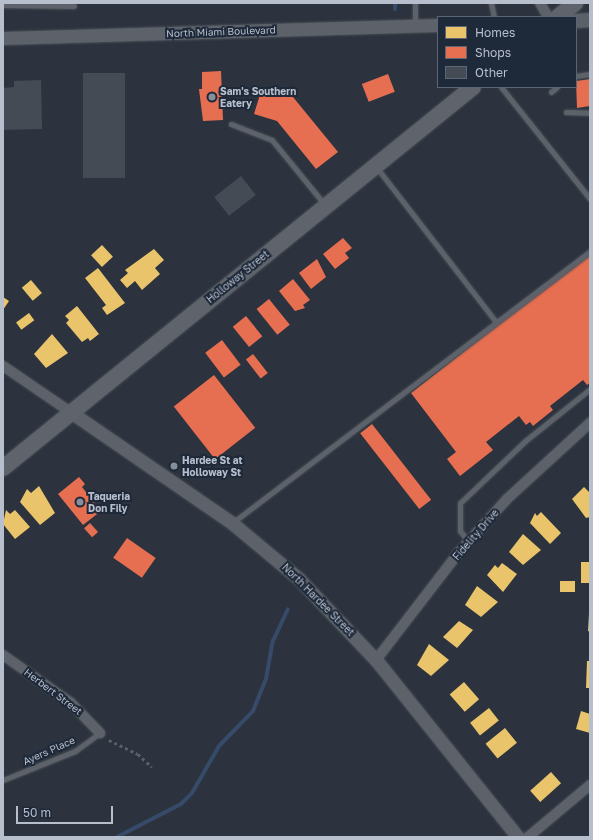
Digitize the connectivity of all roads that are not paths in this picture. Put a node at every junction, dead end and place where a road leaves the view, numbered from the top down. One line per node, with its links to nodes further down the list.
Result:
1 (415, 3): 12 (lane)
2 (491, 3): 7 (lane)
3 (540, 3): 8 (street)
4 (575, 3): 9 (main road)
5 (3, 5): 6 (lane)
6 (74, 6)
7 (494, 16)
8 (547, 16)
9 (559, 16)
10 (590, 20): 11 (main road)
11 (577, 21)
12 (416, 25): 13 (street, North Miami Boulevard); 14 (street, North Miami Boulevard)
13 (437, 25)
14 (3, 38)
15 (590, 74): 16 (lane)
16 (577, 76)
17 (472, 88): 24 (main road, Holloway Street)
18 (502, 88): 25 (lane)
19 (556, 88): 20 (lane)
20 (551, 92)
21 (566, 112): 22 (lane)
22 (590, 113)
23 (231, 124): 26 (lane)
24 (376, 166): 26 (main road, Holloway Street); 28 (lane)
25 (590, 199)
26 (326, 206): 31 (main road, Holloway Street)
27 (590, 251): 28 (lane)
28 (496, 322): 34 (lane)
29 (3, 366): 31 (street)
30 (590, 389): 35 (lane)
31 (72, 413): 33 (main road, Holloway Street); 34 (street, North Hardee Street)
32 (590, 422): 35 (street, Fidelity Drive)
33 (3, 468)
34 (232, 523): 37 (street, North Hardee Street)
35 (469, 542): 37 (street, Fidelity Drive)
36 (3, 655): 38 (street, Herbert Street)
37 (376, 660): 41 (street, North Hardee Street)
38 (100, 733): 39 (lane, Ayers Place)
39 (3, 780)
40 (590, 785): 42 (street)
41 (518, 837)
42 (528, 837)

